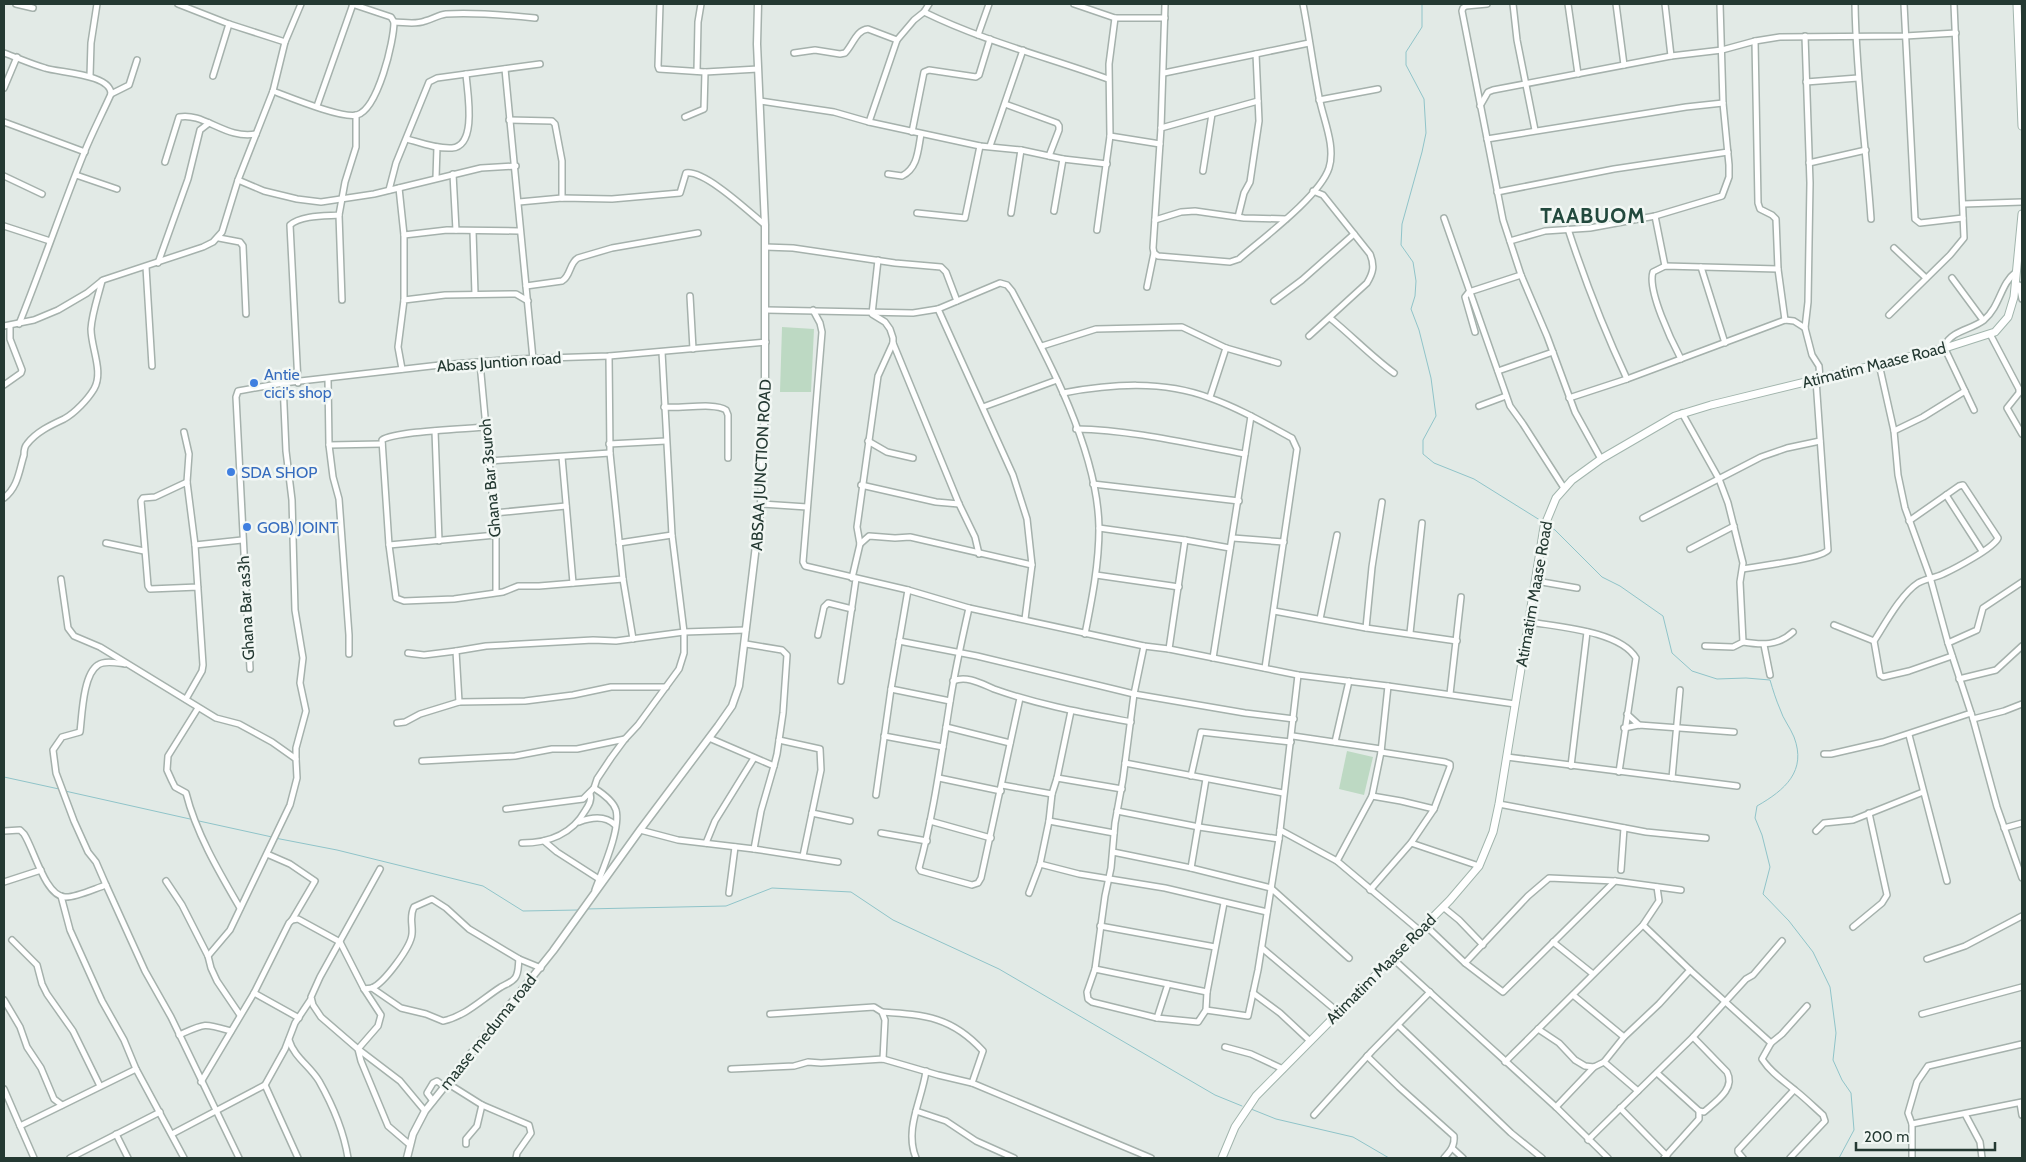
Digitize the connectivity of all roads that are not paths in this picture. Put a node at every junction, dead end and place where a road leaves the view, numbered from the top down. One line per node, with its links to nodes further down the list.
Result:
1 (16, 4): 24 (street)
2 (97, 4): 59 (street)
3 (178, 4): 30 (street)
4 (301, 4): 39 (street)
5 (353, 4): 29 (street); 74 (street)
6 (660, 4): 54 (street)
7 (702, 4): 54 (street)
8 (758, 4): 52 (street, ABSAA JUNCTION ROAD)
9 (929, 4): 25 (street)
10 (989, 4): 32 (street)
11 (1074, 4): 27 (street)
12 (1303, 4): 40 (street)
13 (1487, 4): 75 (street)
14 (1513, 4): 64 (street)
15 (1568, 4): 58 (street)
16 (1616, 4): 50 (street)
17 (1665, 4): 46 (street)
18 (1720, 4): 42 (street)
19 (1854, 4): 34 (street)
20 (1904, 4): 35 (street)
21 (1954, 4): 31 (street)
22 (2017, 4): 53 (main road)
23 (1165, 5): 28 (street)
24 (33, 8)
25 (924, 12): 32 (street); 37 (street)
26 (535, 18): 29 (street)
27 (1115, 18): 28 (street); 62 (street)
28 (1165, 18): 56 (street)
29 (394, 22): 77 (street)
30 (229, 24): 39 (street); 60 (street)
31 (1956, 33): 35 (street); 123 (street)
32 (978, 35): 36 (street)
33 (1805, 36): 34 (street); 38 (street); 63 (street)
34 (1855, 36): 35 (street); 61 (street)
35 (1905, 36): 132 (street)
36 (990, 39): 41 (street); 86 (street)
37 (897, 40): 44 (street); 81 (street)
38 (1755, 41): 42 (street); 157 (street)
39 (285, 42): 67 (street)
40 (1309, 43): 45 (street); 69 (street)
41 (1023, 50): 62 (street); 73 (street)
42 (1722, 50): 46 (street); 72 (street)
43 (4, 53): 47 (street)
44 (794, 53)
45 (1256, 54): 56 (street); 70 (street)
46 (1671, 56): 50 (street)
47 (17, 57): 59 (street); 65 (street)
48 (137, 60): 68 (street)
49 (540, 64): 51 (street)
50 (1624, 65): 58 (street)
51 (504, 69): 57 (street); 79 (street)
52 (758, 69): 55 (street); 71 (street, ABSAA JUNCTION ROAD)
53 (2021, 69): 83 (main road)
54 (697, 71): 55 (street)
55 (705, 72): 78 (street)
56 (1164, 73): 84 (street)
57 (466, 74): 90 (street); 95 (street)
58 (1578, 74): 64 (street)
59 (90, 76): 68 (street)
60 (213, 76)
61 (1858, 78): 63 (street); 97 (street)
62 (1108, 79): 89 (street)
63 (1806, 82): 103 (street)
64 (1526, 84): 75 (street); 85 (street)
65 (4, 88)
66 (1378, 89): 69 (street)
67 (272, 91): 74 (street); 87 (street)
68 (111, 94): 98 (street)
69 (1320, 100): 116 (street)
70 (1258, 101): 76 (street); 130 (street)
71 (760, 102): 81 (street); 136 (street, ABSAA JUNCTION ROAD)
72 (1723, 103): 85 (street); 99 (street)
73 (1005, 104): 94 (street); 100 (street)
74 (317, 106): 77 (street)
75 (1480, 106): 91 (street)
76 (1212, 114): 84 (street); 106 (street)
77 (356, 115): 120 (street)
78 (685, 117)
79 (510, 120): 105 (street); 119 (street)
80 (4, 122): 98 (street)
81 (869, 122): 86 (street)
82 (209, 123): 87 (street); 102 (street); 153 (street)
83 (2022, 126)
84 (1161, 128): 92 (street)
85 (1535, 130): 91 (street)
86 (912, 132): 88 (street)
87 (256, 134): 112 (street)
88 (921, 134): 93 (street); 109 (street)
89 (1110, 136): 92 (street); 104 (street)
90 (406, 139): 95 (street); 115 (street)
91 (1487, 139): 117 (street)
92 (1160, 144): 135 (street)
93 (980, 146): 94 (street); 125 (street)
94 (990, 146): 96 (street)
95 (437, 147): 111 (street)
96 (1022, 150): 100 (street); 126 (street)
97 (1866, 150): 103 (street); 134 (street)
98 (84, 152): 107 (street)
99 (1728, 152): 117 (street); 129 (street)
100 (1049, 156): 101 (street)
101 (1063, 159): 104 (street); 124 (street)
102 (165, 162)
103 (1808, 163): 187 (street)
104 (1107, 164): 140 (street)
105 (516, 166): 108 (street); 121 (street)
106 (1203, 171)
107 (76, 174): 114 (street); 147 (street)
108 (453, 174): 111 (street); 139 (street)
109 (888, 174)
110 (4, 176): 118 (street)
111 (436, 178): 113 (street)
112 (238, 180): 120 (street); 146 (street)
113 (399, 188): 115 (street); 145 (street)
114 (117, 189)
115 (389, 190): 120 (street)
116 (1313, 191): 133 (street); 144 (street)
117 (1496, 192): 148 (street)
118 (42, 194)
119 (562, 198): 121 (street); 136 (street)
120 (341, 200): 128 (street)
121 (518, 202): 142 (street)
122 (2022, 202): 123 (street)
123 (1962, 204): 132 (street)
124 (1054, 211)
125 (917, 213)
126 (1011, 213)
127 (2022, 214): 158 (main road, Atimatim Maase Road)
128 (340, 215): 170 (street); 215 (street)
129 (1655, 216): 138 (street); 154 (street)
130 (1238, 217): 133 (street); 135 (street)
131 (1444, 218): 166 (street)
132 (1963, 218): 160 (street)
133 (1286, 219): 151 (street)
134 (1871, 219)
135 (1155, 220): 151 (street)
136 (765, 225): 149 (street, ABSAA JUNCTION ROAD)
137 (4, 226): 147 (street)
138 (1568, 229): 148 (street); 211 (street)
139 (456, 230): 141 (street); 145 (street)
140 (1097, 230)
141 (473, 231): 142 (street); 167 (street)
142 (520, 231): 163 (street)
143 (698, 233): 163 (street)
144 (1354, 234): 174 (street); 181 (street)
145 (404, 235): 171 (street)
146 (219, 238): 153 (street); 178 (street)
147 (50, 241): 184 (street)
148 (1510, 241): 159 (street)
149 (765, 247): 152 (street); 176 (street, ABSAA JUNCTION ROAD)
150 (1894, 248): 160 (street)
151 (1154, 253): 165 (street)
152 (878, 260): 173 (street); 179 (street)
153 (158, 263): 155 (street)
154 (1665, 266): 156 (street); 202 (street)
155 (146, 267): 162 (street); 206 (street)
156 (1700, 267): 157 (street); 192 (street)
157 (1778, 269): 182 (street)
158 (2016, 272): 164 (main road, Atimatim Maase Road); 183 (street)
159 (1521, 275): 166 (street); 199 (street)
160 (1926, 278): 180 (street)
161 (1952, 278): 183 (street)
162 (103, 280): 184 (street); 254 (street)
163 (526, 286): 172 (street)
164 (2019, 286): 169 (street); 189 (main road, Atimatim Maase Road)
165 (1147, 287)
166 (1469, 292): 188 (street); 208 (street)
167 (475, 294): 171 (street); 172 (street)
168 (690, 296): 197 (street)
169 (2022, 299)
170 (342, 300)
171 (404, 300): 207 (street)
172 (528, 301): 201 (street)
173 (957, 301): 175 (street); 194 (street)
174 (1274, 301)
175 (938, 308): 179 (street); 225 (street)
176 (766, 310): 177 (street); 191 (street, ABSAA JUNCTION ROAD)
177 (813, 310): 179 (street); 260 (street)
178 (246, 314)
179 (872, 314): 193 (street)
180 (1889, 315)
181 (1330, 318): 190 (street); 209 (street)
182 (1785, 320): 187 (street); 192 (street)
183 (1983, 320): 196 (street)
184 (19, 324): 186 (street)
185 (4, 326): 186 (street)
186 (10, 326): 216 (street)
187 (1805, 328): 212 (street)
188 (1475, 332)
189 (1990, 334): 196 (main road, Atimatim Maase Road); 234 (street)
190 (1309, 336)
191 (766, 342): 197 (street, Abass Juntion road); 257 (street, ABSAA JUNCTION ROAD)
192 (1725, 343): 202 (street)
193 (893, 344): 237 (street); 258 (street)
194 (1042, 346): 195 (street); 213 (street)
195 (1226, 348): 204 (street); 221 (street)
196 (1945, 348): 205 (main road, Atimatim Maase Road); 217 (street)
197 (693, 350): 198 (street, Abass Juntion road)
198 (662, 352): 200 (street, Abass Juntion road); 224 (street)
199 (1553, 352): 208 (street); 222 (street)
200 (609, 356): 201 (street, Abass Juntion road); 239 (street)
201 (533, 358): 203 (street, Abass Juntion road)
202 (1681, 359): 211 (street)
203 (480, 363): 207 (street, Abass Juntion road); 229 (street, Ghana Bar 3suroh)
204 (1278, 363)
205 (1879, 364): 212 (main road, Atimatim Maase Road); 233 (street)
206 (152, 366)
207 (402, 369): 210 (street, Abass Juntion road)
208 (1498, 371): 219 (street)
209 (1394, 374)
210 (328, 379): 215 (street, Abass Juntion road); 240 (street)
211 (1627, 379): 222 (street)
212 (1818, 379): 227 (main road, Atimatim Maase Road); 236 (street)
213 (1057, 380): 218 (street); 225 (street)
214 (283, 383): 215 (street, Abass Juntion road); 220 (street, Abass Juntion road); 381 (street)
215 (298, 383)
216 (4, 385)
217 (1965, 391): 226 (street); 233 (street)
218 (1063, 393): 221 (street); 230 (street)
219 (1506, 396): 223 (street); 252 (street)
220 (236, 397): 271 (street, Ghana Bar as3h)
221 (1210, 397): 228 (street)
222 (1569, 398): 246 (street)
223 (1479, 406)
224 (664, 407): 235 (street); 244 (street)
225 (983, 407): 285 (street)
226 (1974, 410)
227 (1682, 413): 246 (main road, Atimatim Maase Road); 248 (street)
228 (1251, 416): 242 (street); 274 (street)
229 (486, 427): 231 (street); 247 (street, Ghana Bar 3suroh)
230 (1076, 429): 242 (street); 250 (street)
231 (435, 431): 238 (street); 272 (street)
232 (184, 432): 249 (street)
233 (1894, 432): 263 (street)
234 (2022, 434)
235 (666, 441): 239 (street); 268 (street)
236 (1820, 441): 248 (street); 286 (street)
237 (868, 442): 245 (street); 251 (street)
238 (382, 444): 240 (street); 278 (street)
239 (609, 444): 241 (street)
240 (329, 445): 329 (street)
241 (610, 453): 243 (street); 276 (street)
242 (1245, 454): 255 (street)
243 (562, 457): 247 (street); 259 (street)
244 (728, 458)
245 (913, 458)
246 (1601, 459): 252 (main road, Atimatim Maase Road)
247 (489, 461): 261 (street, Ghana Bar 3suroh)
248 (1719, 479): 262 (street); 265 (street)
249 (187, 482): 279 (street); 282 (street)
250 (1093, 484): 255 (street); 266 (street)
251 (862, 485): 258 (street); 277 (street)
252 (1564, 488): 292 (main road, Atimatim Maase Road)
253 (1946, 495): 263 (street); 283 (street); 283 (street)
254 (4, 498)
255 (1239, 501): 270 (street)
256 (1382, 502): 308 (street)
257 (761, 504): 260 (street); 309 (street, ABSAA JUNCTION ROAD)
258 (959, 504): 284 (street)
259 (566, 506): 261 (street); 294 (street)
260 (806, 507): 289 (street)
261 (494, 513): 267 (street, Ghana Bar 3suroh)
262 (1644, 518)
263 (1909, 521): 288 (street)
264 (1422, 523): 313 (street)
265 (1734, 526): 281 (street); 286 (street)
266 (1099, 528): 273 (street); 287 (street)
267 (496, 535): 272 (street); 299 (street, Ghana Bar 3suroh)
268 (672, 535): 276 (street); 310 (street)
269 (1337, 535): 305 (street)
270 (1233, 538): 274 (street); 280 (street)
271 (242, 540): 279 (street); 336 (street, Ghana Bar as3h)
272 (439, 540): 278 (street)
273 (1185, 540): 280 (street); 296 (street)
274 (1284, 542): 303 (street)
275 (106, 543): 282 (street)
276 (619, 543): 291 (street)
277 (860, 544): 284 (street); 289 (street)
278 (389, 545): 299 (street)
279 (196, 546): 295 (street)
280 (1230, 548): 333 (street)
281 (1690, 549)
282 (144, 551): 295 (street)
283 (1982, 552): 288 (street)
284 (979, 554): 285 (street)
285 (1032, 565): 304 (street)
286 (1743, 569): 320 (street)
287 (1096, 575): 296 (street); 314 (street)
288 (1930, 577): 319 (street); 321 (street)
289 (854, 578): 298 (street); 302 (street)
290 (60, 579): 334 (street)
291 (623, 579): 294 (street); 316 (street)
292 (1536, 581): 297 (street); 306 (main road, Atimatim Maase Road)
293 (2022, 582): 321 (street)
294 (573, 583): 299 (street)
295 (198, 587): 350 (street)
296 (1179, 587): 327 (street)
297 (1577, 588)
298 (908, 590): 301 (street); 317 (street)
299 (496, 592)
300 (1461, 597): 318 (street)
301 (969, 608): 304 (street); 331 (street)
302 (852, 610): 315 (street); 340 (street)
303 (1274, 611): 305 (street); 335 (street)
304 (1025, 619): 314 (street)
305 (1320, 619): 308 (street)
306 (1530, 622): 311 (street); 353 (main road, Atimatim Maase Road)
307 (1834, 625): 319 (street)
308 (1366, 628): 313 (street)
309 (746, 630): 310 (street); 322 (street, ABSAA JUNCTION ROAD)
310 (684, 632): 316 (street); 344 (street)
311 (1587, 632): 357 (street); 385 (street)
312 (1793, 632): 323 (street)
313 (1410, 633): 318 (street)
314 (1085, 634): 324 (street)
315 (818, 636)
316 (633, 639): 328 (street)
317 (899, 641): 331 (street); 345 (street)
318 (1457, 641): 348 (street)
319 (1874, 641): 332 (street)
320 (1743, 642): 323 (street); 325 (street)
321 (1948, 642): 332 (street)
322 (746, 644): 371 (street, ABSAA JUNCTION ROAD); 372 (street)
323 (1764, 645): 337 (street)
324 (1144, 646): 327 (street); 347 (street)
325 (1705, 646)
326 (2022, 646): 339 (street)
327 (1169, 649): 333 (street)
328 (456, 651): 330 (street); 352 (street)
329 (349, 654)
330 (408, 654)
331 (959, 654): 341 (street); 347 (street)
332 (1952, 656): 339 (street)
333 (1213, 658): 335 (street)
334 (126, 664): 350 (street); 451 (street)
335 (1265, 668): 338 (street)
336 (250, 669)
337 (1770, 675)
338 (1298, 676): 342 (street); 359 (street)
339 (1959, 679): 358 (street)
340 (841, 681)
341 (954, 681): 349 (street); 351 (street)
342 (1349, 681): 343 (street); 374 (street)
343 (1388, 686): 348 (street); 377 (street)
344 (666, 687): 352 (street); 370 (street)
345 (891, 688): 351 (street); 368 (street)
346 (1680, 690): 365 (street)
347 (1134, 694): 359 (street); 360 (street)
348 (1450, 694): 353 (street)
349 (1020, 698): 356 (street); 375 (street)
350 (186, 699): 355 (street)
351 (950, 701): 363 (street)
352 (459, 702): 361 (street)
353 (1515, 704): 379 (main road, Atimatim Maase Road)
354 (2022, 704): 358 (street)
355 (198, 708): 381 (street); 462 (street)
356 (1071, 711): 360 (street); 389 (street)
357 (1627, 714): 362 (street); 364 (street)
358 (1972, 716): 367 (street); 416 (street)
359 (1294, 719): 369 (street)
360 (1131, 722): 383 (street)
361 (397, 723)
362 (1639, 725): 364 (street); 365 (street)
363 (946, 728): 375 (street); 376 (street)
364 (1624, 728): 386 (street)
365 (1677, 728): 366 (street); 391 (street)
366 (1734, 732)
367 (1909, 734): 378 (street); 396 (street)
368 (884, 736): 376 (street); 400 (street)
369 (1292, 736): 373 (street); 374 (street)
370 (625, 738): 382 (street); 393 (street)
371 (709, 738): 380 (street); 417 (street, ABSAA JUNCTION ROAD)
372 (779, 740): 384 (street); 407 (street)
373 (1291, 742): 387 (street); 398 (street)
374 (1335, 742): 377 (street)
375 (1010, 743): 394 (street)
376 (943, 748): 388 (street)
377 (1381, 751): 401 (street); 404 (street)
378 (1824, 754)
379 (1507, 757): 385 (street); 402 (main road, Atimatim Maase Road)
380 (754, 758): 384 (street); 429 (street)
381 (296, 759): 434 (street)
382 (422, 761)
383 (1125, 763): 387 (street); 395 (street)
384 (774, 766): 432 (street)
385 (1571, 766): 386 (street)
386 (1619, 772): 391 (street)
387 (1191, 776): 390 (street)
388 (939, 778): 394 (street); 409 (street)
389 (1057, 778): 395 (street); 399 (street)
390 (1206, 778): 398 (street); 414 (street)
391 (1672, 778): 392 (street)
392 (1737, 786)
393 (594, 788): 397 (street); 413 (street)
394 (1001, 788): 399 (street); 423 (street)
395 (1122, 788): 405 (street)
396 (1923, 792): 406 (street); 449 (street)
397 (590, 793): 403 (street); 411 (street)
398 (1284, 793): 418 (street)
399 (1052, 794): 410 (street)
400 (876, 795)
401 (1372, 796): 404 (street); 436 (street)
402 (1499, 804): 415 (street); 439 (main road, Atimatim Maase Road)
403 (506, 809)
404 (1434, 809): 430 (street)
405 (1116, 811): 414 (street); 422 (street)
406 (1869, 813): 420 (street); 470 (street)
407 (812, 814): 408 (street); 435 (street)
408 (850, 821)
409 (930, 821): 423 (street); 427 (street)
410 (1049, 821): 422 (street); 438 (street)
411 (578, 823): 413 (street); 426 (street)
412 (2022, 823): 416 (street)
413 (615, 826): 445 (street)
414 (1199, 827): 425 (street); 440 (street)
415 (1624, 828): 424 (street); 443 (street)
416 (2004, 828): 444 (street)
417 (640, 830): 429 (street); 459 (street, ABSAA JUNCTION ROAD)
418 (1280, 830): 425 (street); 436 (street)
419 (4, 831): 442 (street)
420 (1816, 832)
421 (880, 833): 427 (street)
422 (1114, 833): 433 (street)
423 (991, 838): 427 (street)
424 (1706, 838)
425 (1279, 839): 453 (street)
426 (544, 841): 428 (street); 445 (street)
427 (927, 841)
428 (522, 843)
429 (706, 843): 431 (street)
430 (1411, 843): 439 (street); 454 (street)
431 (735, 847): 432 (street); 456 (street)
432 (754, 849): 435 (street)
433 (1112, 852): 440 (street); 446 (street)
434 (267, 854): 462 (street); 466 (street)
435 (803, 856): 437 (street)
436 (1338, 861): 454 (street)
437 (838, 862)
438 (1040, 864): 446 (street); 457 (street)
439 (1479, 866): 461 (main road, Atimatim Maase Road)
440 (1191, 868): 453 (street)
441 (380, 869): 473 (street)
442 (41, 870): 450 (street); 458 (street)
443 (1621, 870)
444 (2022, 878)
445 (599, 879): 459 (street)
446 (1108, 879): 460 (street); 468 (street)
447 (166, 881): 478 (street)
448 (1614, 881): 452 (street); 474 (street); 475 (street)
449 (1947, 881)
450 (4, 882)
451 (106, 885): 458 (street); 512 (street)
452 (1657, 887): 455 (street); 467 (street)
453 (1271, 888): 464 (street); 479 (street)
454 (1370, 890): 469 (street)
455 (1682, 890)
456 (729, 893)
457 (1029, 894)
458 (61, 896): 526 (street)
459 (592, 898): 463 (street, ABSAA JUNCTION ROAD)
460 (1224, 903): 464 (street); 476 (street)
461 (1443, 907): 469 (main road, Atimatim Maase Road); 475 (street)
462 (240, 908): 478 (street)
463 (584, 909): 484 (street, maase meduma road)
464 (1267, 912): 477 (street)
465 (2022, 916): 482 (street)
466 (292, 920): 473 (street); 494 (street)
467 (1643, 925): 486 (street); 487 (street)
468 (1100, 926): 476 (street); 485 (street)
469 (1422, 927): 480 (main road, Atimatim Maase Road); 483 (street)
470 (1853, 927)
471 (12, 940): 535 (street)
472 (1782, 941): 499 (street)
473 (340, 942): 491 (street); 497 (street)
474 (1553, 942): 483 (street); 487 (street)
475 (1483, 944): 483 (street)
476 (1215, 947): 492 (street)
477 (1262, 948): 495 (street); 503 (street)
478 (208, 956): 506 (street)
479 (1349, 958)
480 (1392, 958): 493 (street); 503 (main road, Atimatim Maase Road)
481 (518, 959): 484 (street); 490 (street); 490 (street)
482 (1927, 959)
483 (1465, 963)
484 (541, 968): 534 (street, maase meduma road)
485 (1095, 969): 488 (street); 508 (street)
486 (1690, 970): 499 (street); 513 (street)
487 (1593, 974): 496 (street)
488 (1168, 984): 492 (street); 508 (street)
489 (2022, 987): 505 (street)
490 (372, 988): 491 (street)
491 (364, 989): 520 (street)
492 (1207, 992): 501 (street)
493 (1430, 992): 509 (street); 523 (street)
494 (254, 993): 506 (street); 507 (street)
495 (1253, 993): 501 (street); 516 (street)
496 (1573, 995): 510 (street); 513 (street)
497 (311, 999): 507 (street); 520 (street)
498 (4, 1000): 542 (street)
499 (1725, 1002): 514 (street); 517 (street)
500 (1807, 1006): 517 (street)
501 (1206, 1010): 508 (street)
502 (882, 1012): 504 (street); 522 (street); 532 (street)
503 (1338, 1012): 516 (main road, Atimatim Maase Road)
504 (770, 1014)
505 (1922, 1014)
506 (240, 1015): 511 (street)
507 (298, 1018): 515 (street)
508 (1156, 1018)
509 (1398, 1025): 521 (street); 578 (street)
510 (1538, 1029): 523 (street); 525 (street)
511 (231, 1031): 512 (street); 531 (street)
512 (179, 1035): 531 (street)
513 (1624, 1037): 524 (street)
514 (1693, 1037): 530 (street); 548 (street)
515 (288, 1039): 533 (street); 569 (street)
516 (1310, 1041): 528 (main road, Atimatim Maase Road)
517 (1771, 1043): 537 (street)
518 (2022, 1044): 554 (street)
519 (1225, 1047): 528 (street)
520 (358, 1049): 546 (street); 559 (street)
521 (1368, 1056): 553 (street); 561 (street)
522 (883, 1059): 527 (street); 529 (street)
523 (1505, 1062): 544 (street)
524 (1604, 1062): 525 (street); 538 (street)
525 (1594, 1066): 544 (street)
526 (136, 1069): 535 (street); 549 (street)
527 (731, 1069)
528 (1283, 1069): 575 (main road, Atimatim Maase Road)
529 (926, 1071): 532 (street); 547 (street)
530 (1657, 1073): 538 (street); 548 (street)
531 (201, 1082): 550 (street)
532 (972, 1083): 574 (street)
533 (265, 1084): 550 (street); 568 (street)
534 (446, 1084): 540 (street, maase meduma road); 540 (street); 543 (street)
535 (100, 1086): 542 (street)
536 (4, 1088): 539 (street)
537 (1794, 1090): 580 (street); 581 (street)
538 (1638, 1091): 545 (street)
539 (6, 1099): 555 (street)
540 (433, 1101): 546 (street, maase meduma road)
541 (2021, 1102): 551 (street); 552 (street)
542 (62, 1105): 555 (street)
543 (482, 1105): 560 (street); 571 (street)
544 (1556, 1107): 558 (street)
545 (1620, 1108): 558 (street); 562 (street)
546 (425, 1111): 559 (street, maase meduma road)
547 (916, 1111): 572 (street); 573 (street)
548 (1698, 1111): 562 (street)
549 (160, 1112): 556 (street); 557 (street)
550 (216, 1112): 557 (street); 567 (street)
551 (1965, 1114): 554 (street); 583 (street)
552 (2022, 1114)
553 (1314, 1115)
554 (1912, 1124): 582 (street)
555 (20, 1126): 563 (street)
556 (116, 1134): 564 (street); 565 (street)
557 (172, 1134): 566 (street)
558 (1588, 1140): 579 (street)
559 (409, 1144): 570 (street, maase meduma road)
560 (466, 1144)
561 (1452, 1148): 576 (street); 577 (street)
562 (1666, 1157)
563 (34, 1158)
564 (70, 1158)
565 (128, 1158)
566 (184, 1158)
567 (239, 1158)
568 (298, 1158)
569 (348, 1158)
570 (407, 1158)
571 (516, 1158)
572 (916, 1158)
573 (1014, 1158)
574 (1151, 1158)
575 (1222, 1158)
576 (1444, 1158)
577 (1464, 1158)
578 (1542, 1158)
579 (1608, 1158)
580 (1743, 1158)
581 (1790, 1158)
582 (1912, 1158)
583 (1982, 1158)

